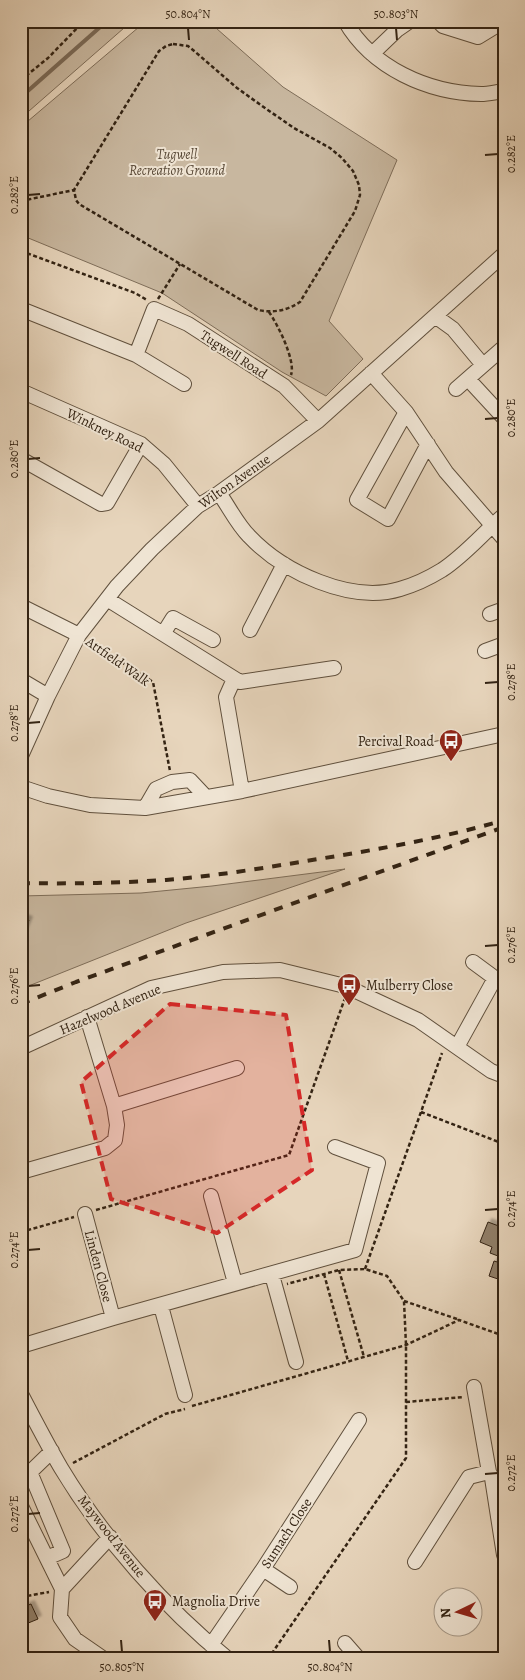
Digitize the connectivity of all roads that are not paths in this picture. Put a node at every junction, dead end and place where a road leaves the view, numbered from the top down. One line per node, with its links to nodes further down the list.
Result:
1 (345, 21): 5 (street)
2 (410, 21): 5 (street)
3 (444, 23): 4 (street)
4 (496, 26)
5 (372, 54): 6 (street)
6 (504, 91)
7 (504, 254): 9 (street, Wilton Avenue)
8 (21, 309): 11 (street)
9 (436, 316): 12 (street); 13 (street, Wilton Avenue)
10 (504, 347): 12 (street)
11 (136, 355): 15 (street); 20 (street, Tugwell Road)
12 (483, 365): 14 (street)
13 (371, 373): 18 (street); 20 (street, Wilton Avenue)
14 (468, 378): 16 (street); 19 (street)
15 (184, 384)
16 (456, 389)
17 (21, 390): 21 (street, Winkney Road)
18 (406, 412): 22 (street); 22 (street)
19 (504, 418)
20 (318, 421): 24 (street, Wilton Avenue)
21 (141, 444): 23 (street); 25 (street, Winkney Road)
22 (428, 444): 27 (street)
23 (21, 459)
24 (219, 493): 25 (street, Wilton Avenue); 29 (street)
25 (198, 506): 30 (street, Wilton Avenue)
26 (504, 515): 27 (street)
27 (492, 526): 28 (street); 29 (street)
28 (504, 539)
29 (284, 564): 34 (street)
30 (107, 599): 35 (street); 36 (street, Wilton Avenue)
31 (21, 606): 36 (street, Attfield Walk)
32 (504, 609): 33 (street)
33 (490, 614)
34 (250, 630)
35 (163, 634): 37 (street); 41 (street)
36 (80, 635): 43 (street, Wilton Avenue)
37 (213, 640)
38 (504, 644): 39 (street)
39 (485, 651)
40 (334, 668): 41 (street)
41 (234, 678): 47 (street)
42 (21, 680): 43 (street)
43 (48, 696): 45 (street, Wilton Avenue)
44 (504, 734): 47 (street)
45 (21, 756)
46 (21, 787): 49 (street)
47 (242, 791): 48 (street)
48 (206, 797): 49 (street); 49 (street)
49 (145, 808)
50 (473, 962): 52 (street)
51 (87, 1017): 52 (street, Hazelwood Avenue); 53 (street, Hazelwood Avenue); 56 (street)
52 (451, 1043): 55 (street, Hazelwood Avenue)
53 (21, 1048)
54 (237, 1068): 56 (street)
55 (504, 1076)
56 (114, 1106): 58 (street)
57 (335, 1147): 61 (street, Linden Close)
58 (21, 1172)
59 (211, 1196): 62 (street)
60 (85, 1214): 64 (street, Linden Close)
61 (274, 1281): 62 (street, Linden Close); 66 (street)
62 (236, 1283): 63 (street, Linden Close)
63 (161, 1306): 64 (street, Linden Close); 69 (street)
64 (113, 1318): 65 (street, Linden Close)
65 (21, 1346)
66 (296, 1362)
67 (474, 1392): 72 (street)
68 (21, 1394): 71 (street, Maywood Avenue)
69 (185, 1395)
70 (359, 1420): 79 (street, Sumach Close)
71 (52, 1451): 73 (street); 75 (street, Maywood Avenue)
72 (489, 1472): 76 (street); 78 (street)
73 (26, 1477): 77 (street)
74 (21, 1506): 77 (street)
75 (110, 1537): 81 (street); 83 (street, Maywood Avenue)
76 (504, 1555)
77 (47, 1558): 81 (street)
78 (415, 1562)
79 (263, 1569): 80 (street); 83 (street, Sumach Close)
80 (290, 1587)
81 (62, 1589): 84 (street)
82 (345, 1643): 86 (street)
83 (211, 1645): 85 (street, Maywood Avenue)
84 (104, 1659)
85 (228, 1659)
86 (359, 1659)

